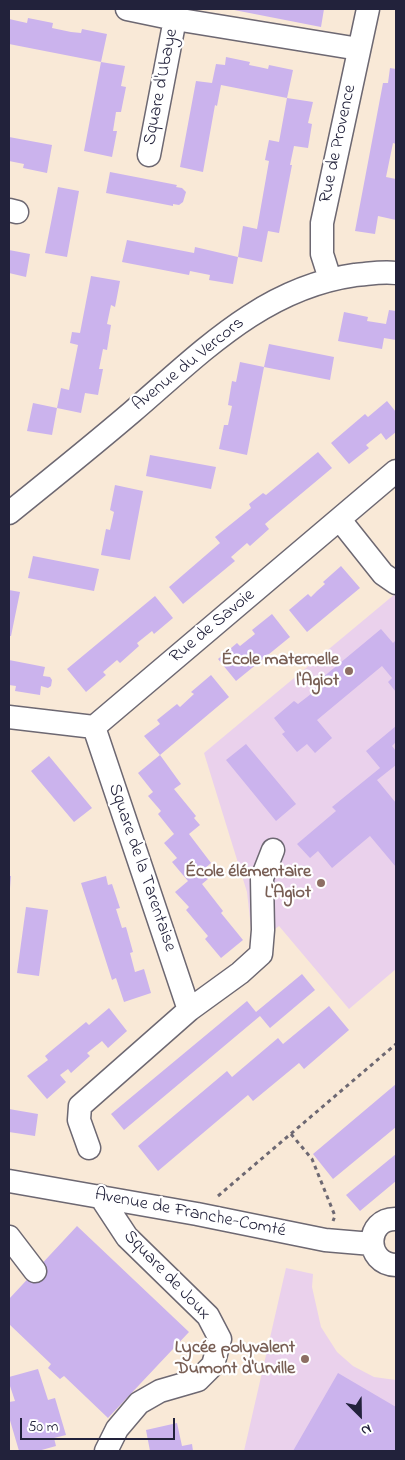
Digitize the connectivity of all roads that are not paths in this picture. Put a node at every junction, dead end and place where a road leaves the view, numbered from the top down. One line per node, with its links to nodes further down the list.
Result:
1 (127, 9): 3 (street)
2 (368, 9): 4 (street, Rue de Provence)
3 (175, 19): 4 (street); 5 (street, Square d'Ubaye)
4 (359, 49): 7 (street, Rue de Provence)
5 (149, 155)
6 (396, 273): 7 (street, Avenue du Vercors)
7 (330, 279): 9 (street, Avenue du Vercors)
8 (396, 471): 10 (street, Rue de Savoie)
9 (9, 514)
10 (340, 520): 11 (street); 13 (street, Rue de Savoie)
11 (396, 583)
12 (9, 717): 13 (street)
13 (94, 727): 15 (street, Square de la Tarentaise)
14 (273, 850): 15 (street)
15 (189, 1010): 16 (street)
16 (89, 1148)
17 (9, 1181): 18 (street, Avenue de Franche-Comté)
18 (100, 1196): 21 (street, Avenue de Franche-Comté); 24 (street, Square de Joux)
19 (396, 1219): 21 (street)
20 (9, 1237): 23 (street)
21 (372, 1244): 22 (street)
22 (396, 1265)
23 (35, 1271)
24 (106, 1451)

